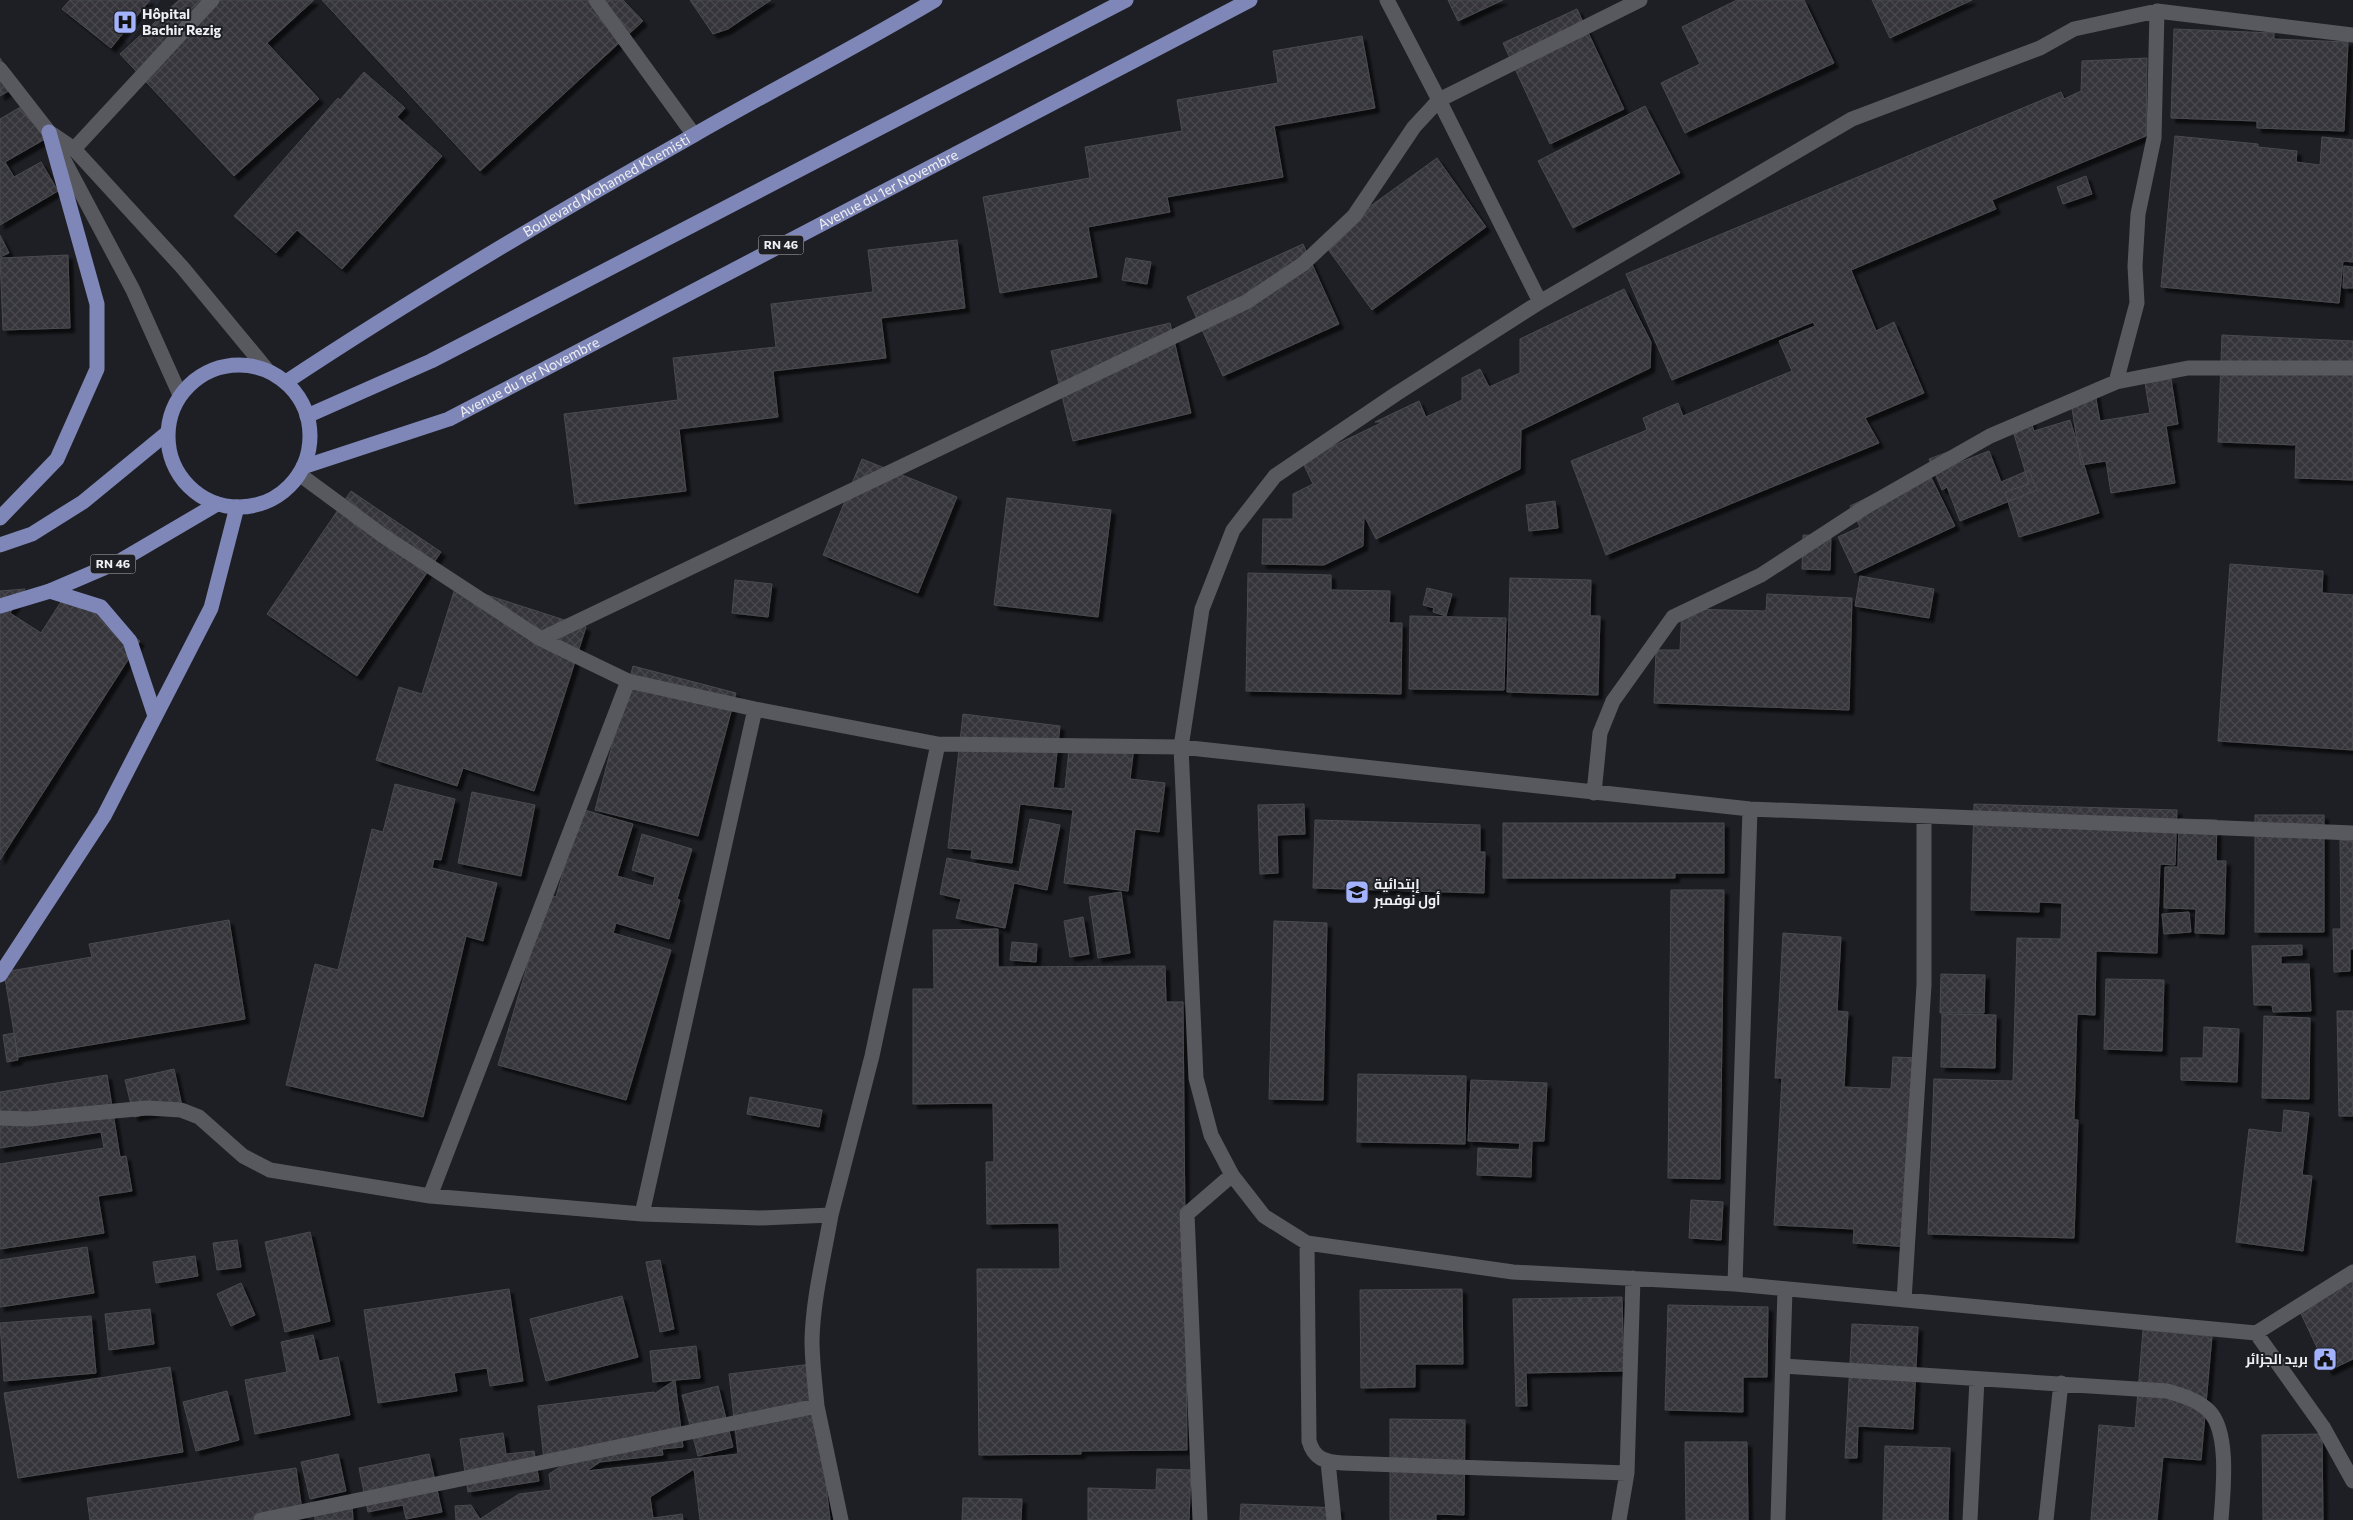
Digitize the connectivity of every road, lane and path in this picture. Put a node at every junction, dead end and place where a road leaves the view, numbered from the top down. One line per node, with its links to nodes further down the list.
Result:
1 (212, 0): 14 (street)
2 (935, 0): 13 (main road, Boulevard Mohamed Khemisti)
3 (1126, 0): 21 (main road)
4 (1250, 0): 23 (main road, Avenue du 1er Novembre / RN 46)
5 (1387, 0): 11 (street)
6 (1640, 0): 11 (street)
7 (599, 1): 13 (street)
8 (2157, 11): 9 (street); 15 (street); 19 (street)
9 (2353, 35)
10 (0, 70): 12 (street)
11 (1440, 100): 15 (street); 30 (street)
12 (49, 132): 14 (street); 20 (street); 26 (main road)
13 (694, 135): 18 (main road, Boulevard Mohamed Khemisti)
14 (74, 149): 17 (street)
15 (1540, 302): 35 (street)
16 (2353, 368): 19 (street)
17 (268, 371): 18 (main road); 20 (main road)
18 (286, 382): 21 (main road)
19 (2116, 382): 36 (street)
20 (180, 395): 22 (main road)
21 (308, 416): 23 (main road)
22 (167, 433): 24 (main road); 27 (main road)
23 (301, 471): 25 (main road); 30 (street)
24 (217, 504): 25 (main road); 28 (main road, RN 46)
25 (237, 507): 33 (main road)
26 (0, 518)
27 (0, 545)
28 (50, 591): 29 (main road, RN 46); 33 (main road)
29 (0, 606)
30 (541, 640): 31 (street)
31 (628, 681): 32 (street); 43 (street)
32 (755, 709): 34 (street); 44 (street)
33 (155, 716): 40 (main road)
34 (938, 744): 35 (street); 45 (street)
35 (1181, 747): 36 (street); 42 (street)
36 (1594, 793): 37 (street)
37 (1750, 809): 38 (street); 49 (street)
38 (1924, 816): 39 (street); 51 (street)
39 (2353, 833)
40 (0, 975)
41 (0, 1118): 43 (street)
42 (1232, 1175): 46 (street); 62 (street)
43 (430, 1196): 44 (street)
44 (642, 1214): 45 (street)
45 (831, 1214): 56 (street)
46 (1308, 1244): 48 (street); 57 (street)
47 (2353, 1272): 52 (street)
48 (1633, 1278): 49 (street); 58 (street)
49 (1735, 1284): 50 (street)
50 (1785, 1288): 51 (street); 53 (street)
51 (1904, 1300): 52 (street)
52 (2256, 1333): 59 (street)
53 (1783, 1366): 54 (street); 65 (street)
54 (1978, 1379): 55 (street); 66 (street)
55 (2061, 1383): 67 (street); 68 (street)
56 (818, 1406): 60 (street); 61 (street)
57 (1328, 1462): 58 (street); 63 (street)
58 (1627, 1473): 64 (street)
59 (2353, 1481)
60 (261, 1520)
61 (841, 1520)
62 (1200, 1520)
63 (1334, 1520)
64 (1619, 1520)
65 (1778, 1520)
66 (1970, 1520)
67 (2046, 1520)
68 (2222, 1520)

